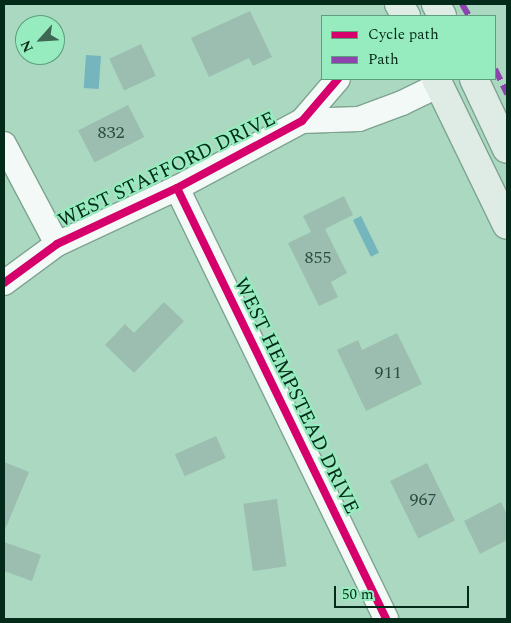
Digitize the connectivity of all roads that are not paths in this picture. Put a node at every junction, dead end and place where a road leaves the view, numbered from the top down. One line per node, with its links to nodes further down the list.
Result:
1 (399, 4): 2 (main road)
2 (405, 15)
3 (337, 80): 6 (street, WEST STAFFORD DRIVE)
4 (474, 80): 8 (main road)
5 (443, 81): 6 (street, WEST STAFFORD DRIVE); 9 (main road); 11 (main road)
6 (302, 121): 10 (street, WEST STAFFORD DRIVE)
7 (4, 144): 12 (street)
8 (507, 148)
9 (507, 185)
10 (177, 188): 12 (street, WEST STAFFORD DRIVE); 14 (street, WEST HEMPSTEAD DRIVE)
11 (507, 225)
12 (57, 244): 13 (street, WEST STAFFORD DRIVE)
13 (4, 283)
14 (386, 619)

